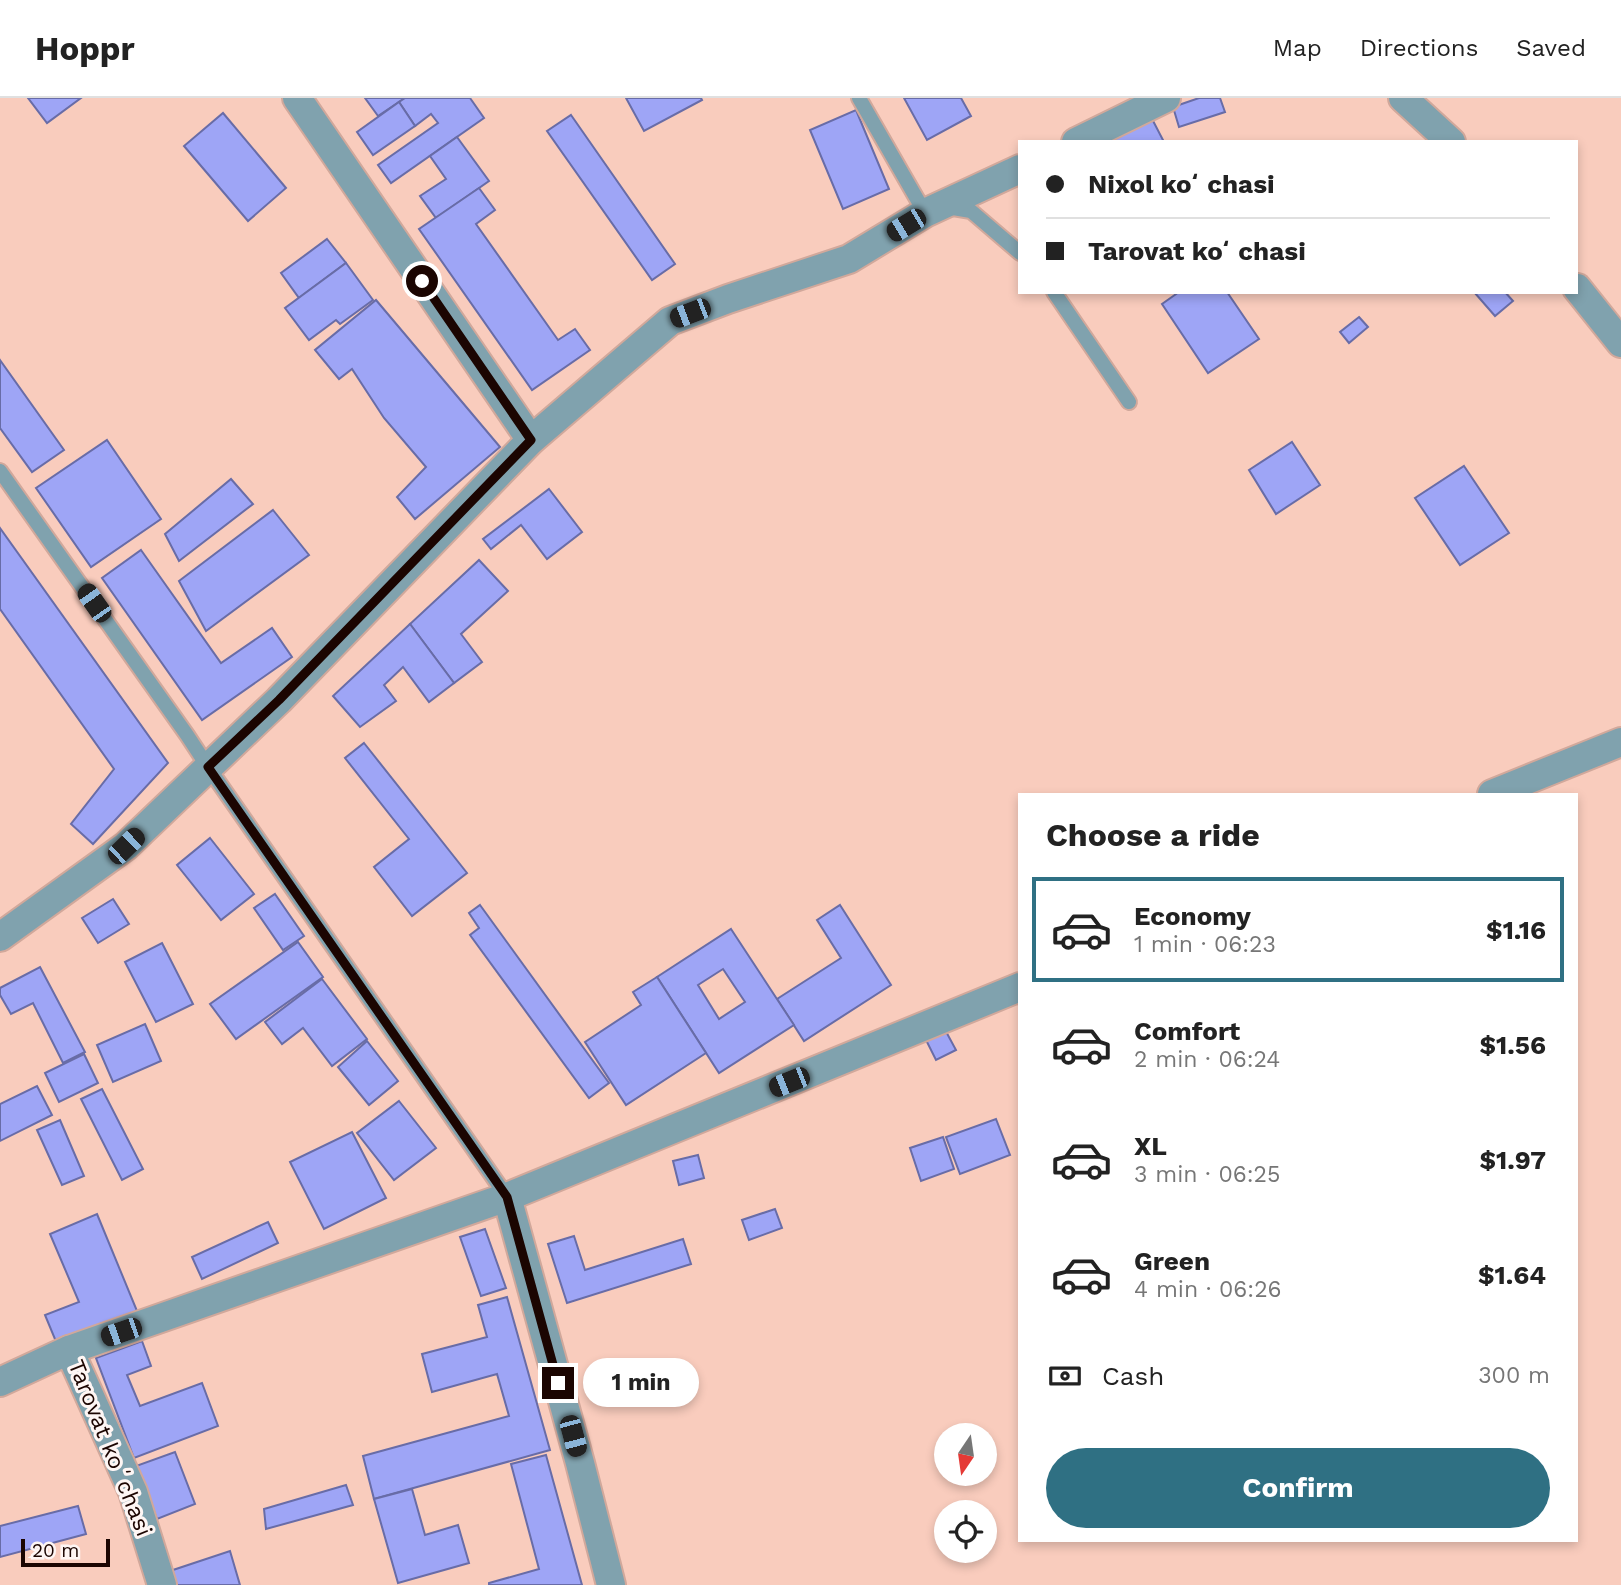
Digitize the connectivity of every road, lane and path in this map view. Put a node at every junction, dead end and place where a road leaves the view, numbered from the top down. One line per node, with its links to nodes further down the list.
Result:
1 (298, 98): 14 (street)
2 (859, 98): 8 (lane)
3 (1166, 98): 5 (street)
4 (1403, 98): 6 (street)
5 (1080, 140)
6 (1449, 140)
7 (1018, 170): 8 (street)
8 (933, 210): 9 (lane); 14 (street)
9 (1018, 251)
10 (1578, 289): 12 (street)
11 (1055, 294): 13 (lane)
12 (1621, 343)
13 (1129, 402)
14 (531, 440): 17 (street)
15 (0, 471): 17 (lane)
16 (1621, 742): 18 (street)
17 (208, 767): 19 (street); 21 (lane)
18 (1494, 793)
19 (0, 937)
20 (1018, 988): 21 (street)
21 (507, 1197): 22 (street); 25 (street)
22 (69, 1350): 23 (street); 24 (street, Tarovat koʻchasi)
23 (0, 1382)
24 (162, 1585)
25 (611, 1585)

